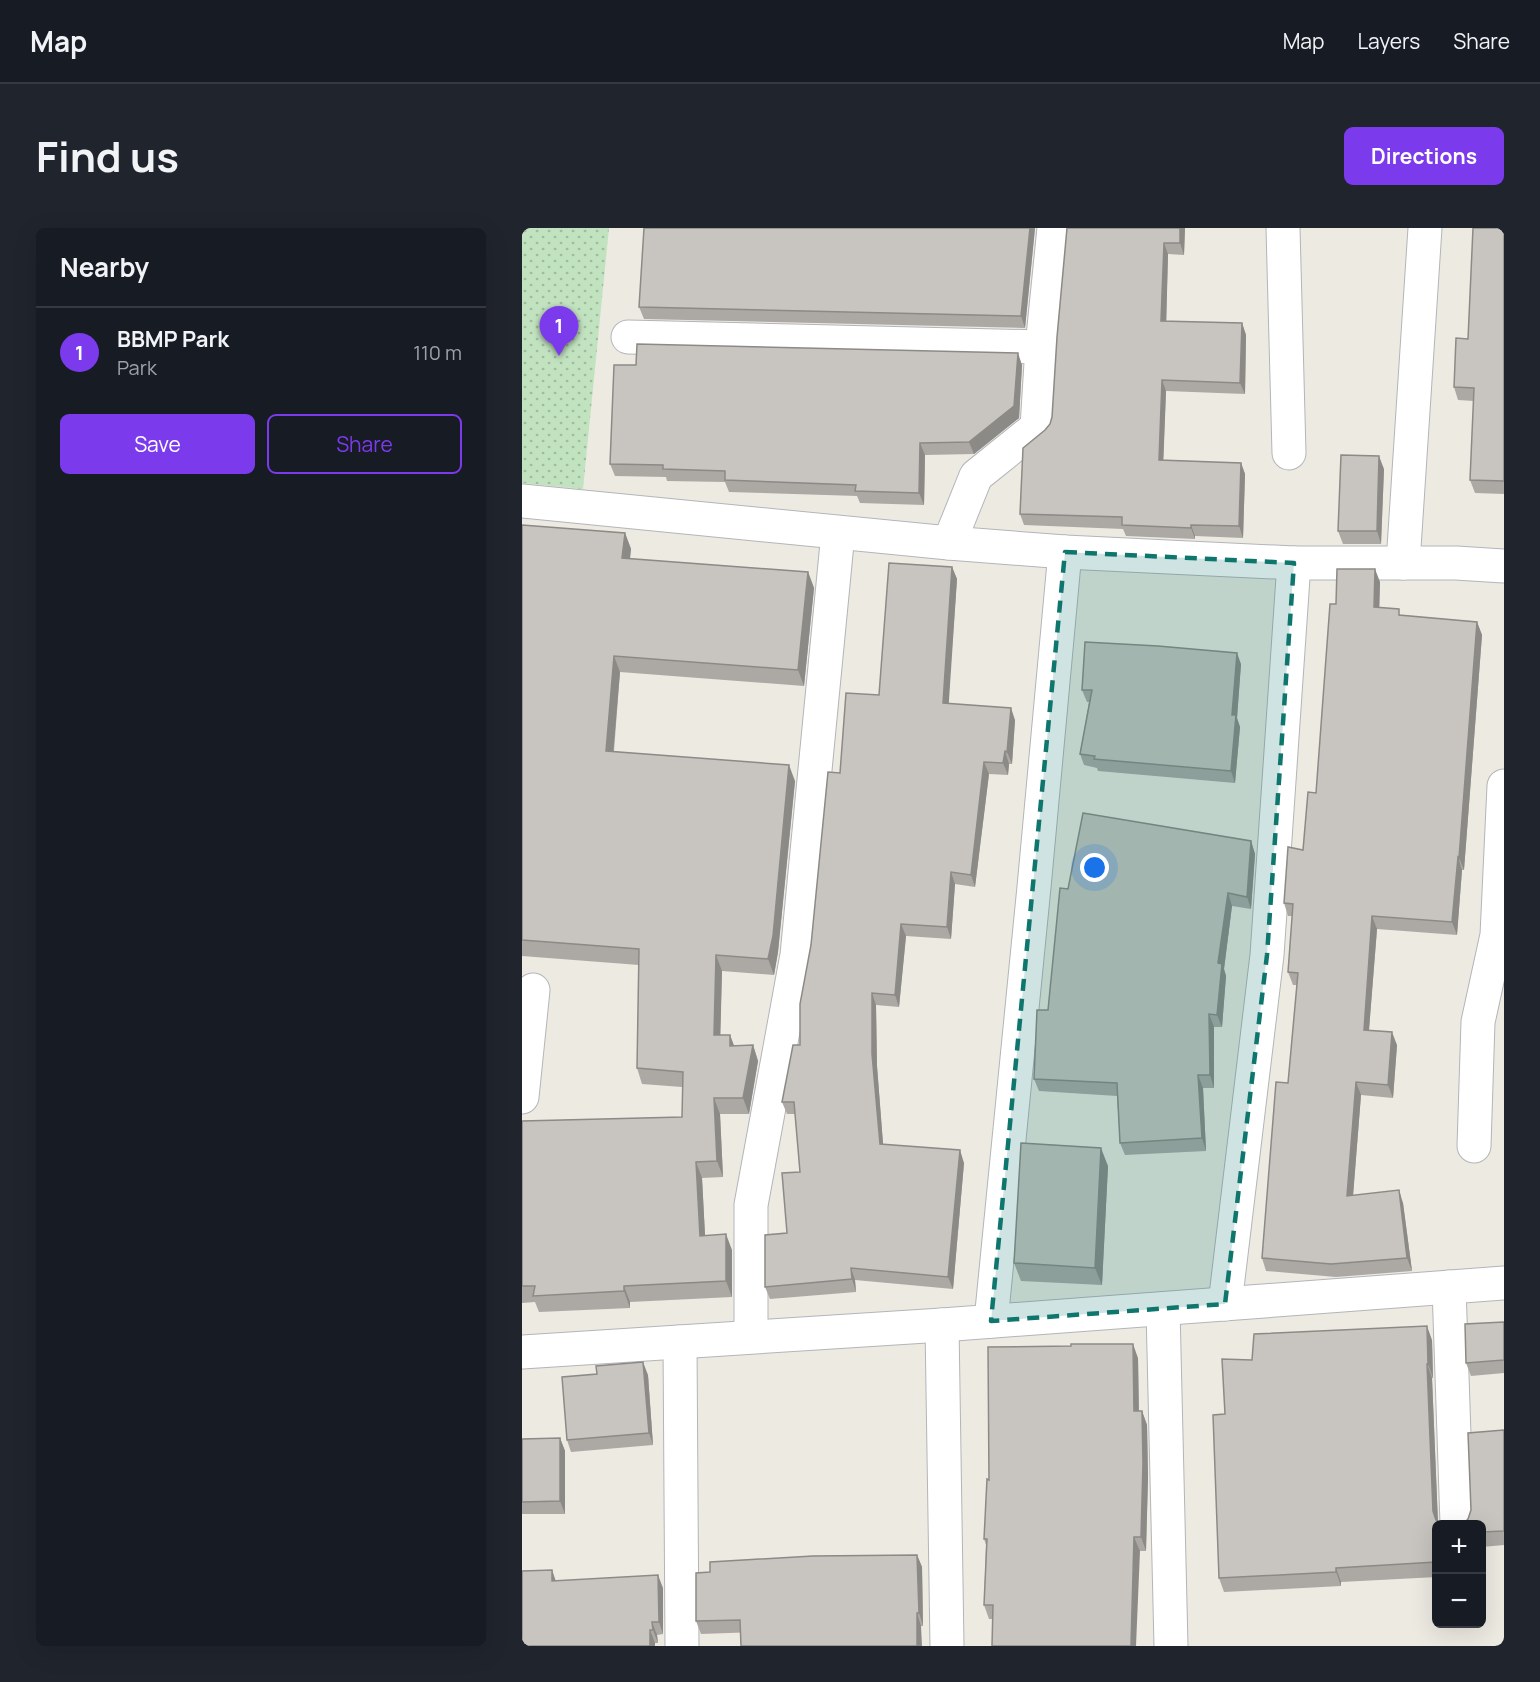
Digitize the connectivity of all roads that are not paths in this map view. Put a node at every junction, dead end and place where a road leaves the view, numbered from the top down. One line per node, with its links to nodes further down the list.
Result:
1 (1054, 228): 5 (street)
2 (1283, 228): 6 (street)
3 (1425, 228): 12 (street)
4 (628, 337): 5 (street)
5 (1042, 347): 9 (street)
6 (1289, 453)
7 (522, 501): 8 (street)
8 (838, 533): 9 (street); 24 (street)
9 (949, 543): 10 (street)
10 (1065, 552): 11 (street); 22 (street)
11 (1294, 563): 12 (street); 20 (street)
12 (1403, 563): 13 (street)
13 (1504, 566)
14 (1504, 786): 17 (street)
15 (533, 990): 16 (street)
16 (522, 1097)
17 (1474, 1146)
18 (1504, 1283): 19 (street)
19 (1449, 1287): 20 (street); 27 (street)
20 (1225, 1304): 21 (street)
21 (1163, 1309): 22 (street); 30 (street)
22 (991, 1321): 23 (street)
23 (942, 1325): 24 (street); 29 (street)
24 (751, 1336): 25 (street)
25 (680, 1341): 26 (street); 28 (street)
26 (522, 1352)
27 (1456, 1520)
28 (682, 1646)
29 (947, 1646)
30 (1171, 1646)

